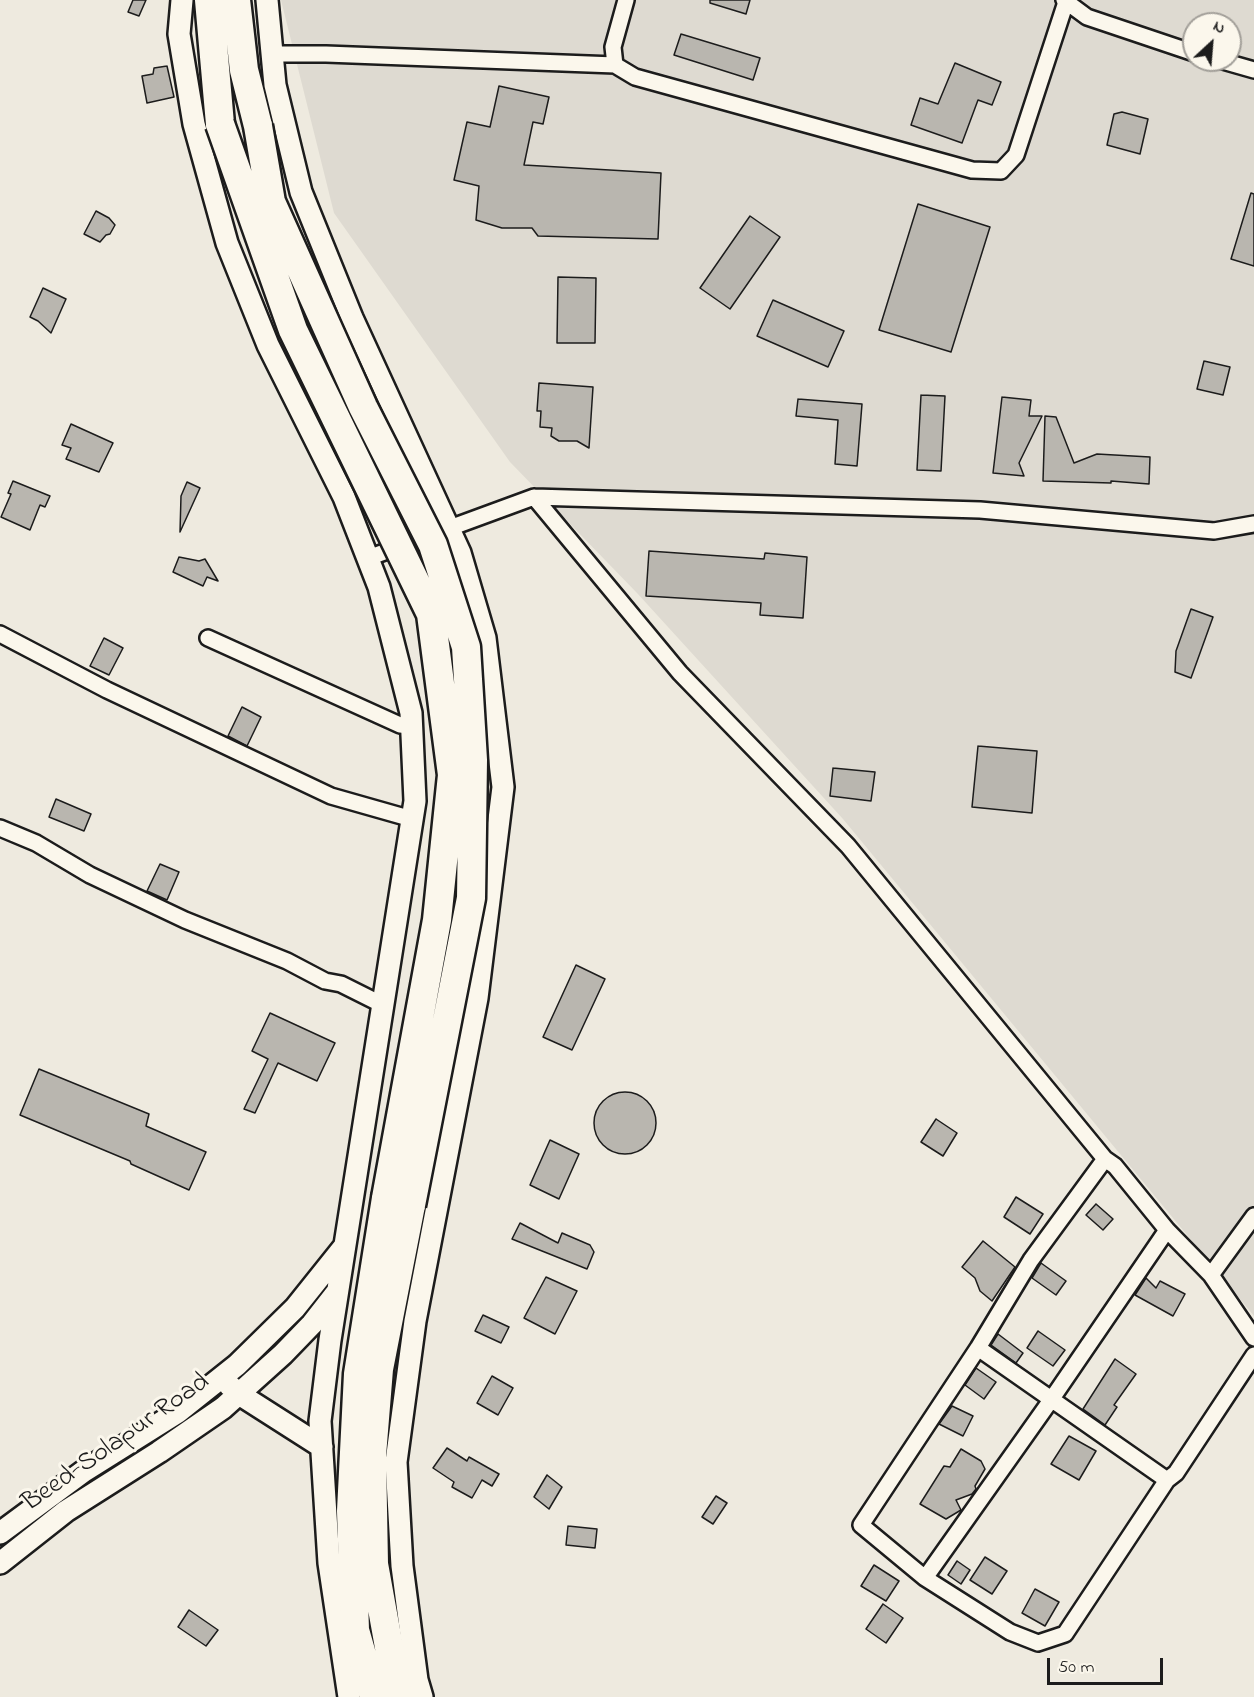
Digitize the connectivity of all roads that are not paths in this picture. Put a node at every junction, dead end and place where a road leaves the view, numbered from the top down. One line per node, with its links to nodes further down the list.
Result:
1 (182, 0): 13 (street)
2 (209, 0): 21 (highway, bridge)
3 (236, 0): 21 (highway, bridge)
4 (267, 0): 8 (street)
5 (626, 0): 9 (street)
6 (1065, 1): 7 (street); 9 (street)
7 (1182, 49)
8 (272, 54): 9 (street); 12 (street)
9 (615, 65)
10 (534, 497): 11 (street); 12 (street); 20 (street)
11 (1254, 524)
12 (449, 529): 13 (street); 41 (street)
13 (368, 558): 16 (street)
14 (0, 634): 17 (street)
15 (208, 638): 16 (street)
16 (412, 730): 17 (street)
17 (412, 819): 19 (street)
18 (0, 828): 19 (street)
19 (383, 1005): 24 (street)
20 (1105, 1159): 23 (street); 28 (street)
21 (399, 1202): 39 (highway); 40 (highway)
22 (1254, 1216): 25 (street)
23 (1167, 1230): 25 (street); 32 (street)
24 (345, 1245): 26 (street); 30 (street, Beed-Solapur Road)
25 (1211, 1275): 27 (street)
26 (338, 1292): 31 (street, Beed-Solapur Road); 33 (street)
27 (1254, 1338)
28 (978, 1348): 32 (street); 37 (street)
29 (1254, 1355): 34 (street)
30 (222, 1378): 31 (street, Beed-Solapur Road); 35 (street, Beed-Solapur Road)
31 (239, 1394): 33 (street, Beed-Solapur Road); 36 (street, Beed-Solapur Road)
32 (1051, 1400): 34 (street); 37 (street)
33 (322, 1447): 38 (street)
34 (1167, 1480): 37 (street)
35 (0, 1533)
36 (0, 1563)
37 (925, 1578)
38 (349, 1697)
39 (374, 1697)
40 (398, 1697)
41 (422, 1697)

